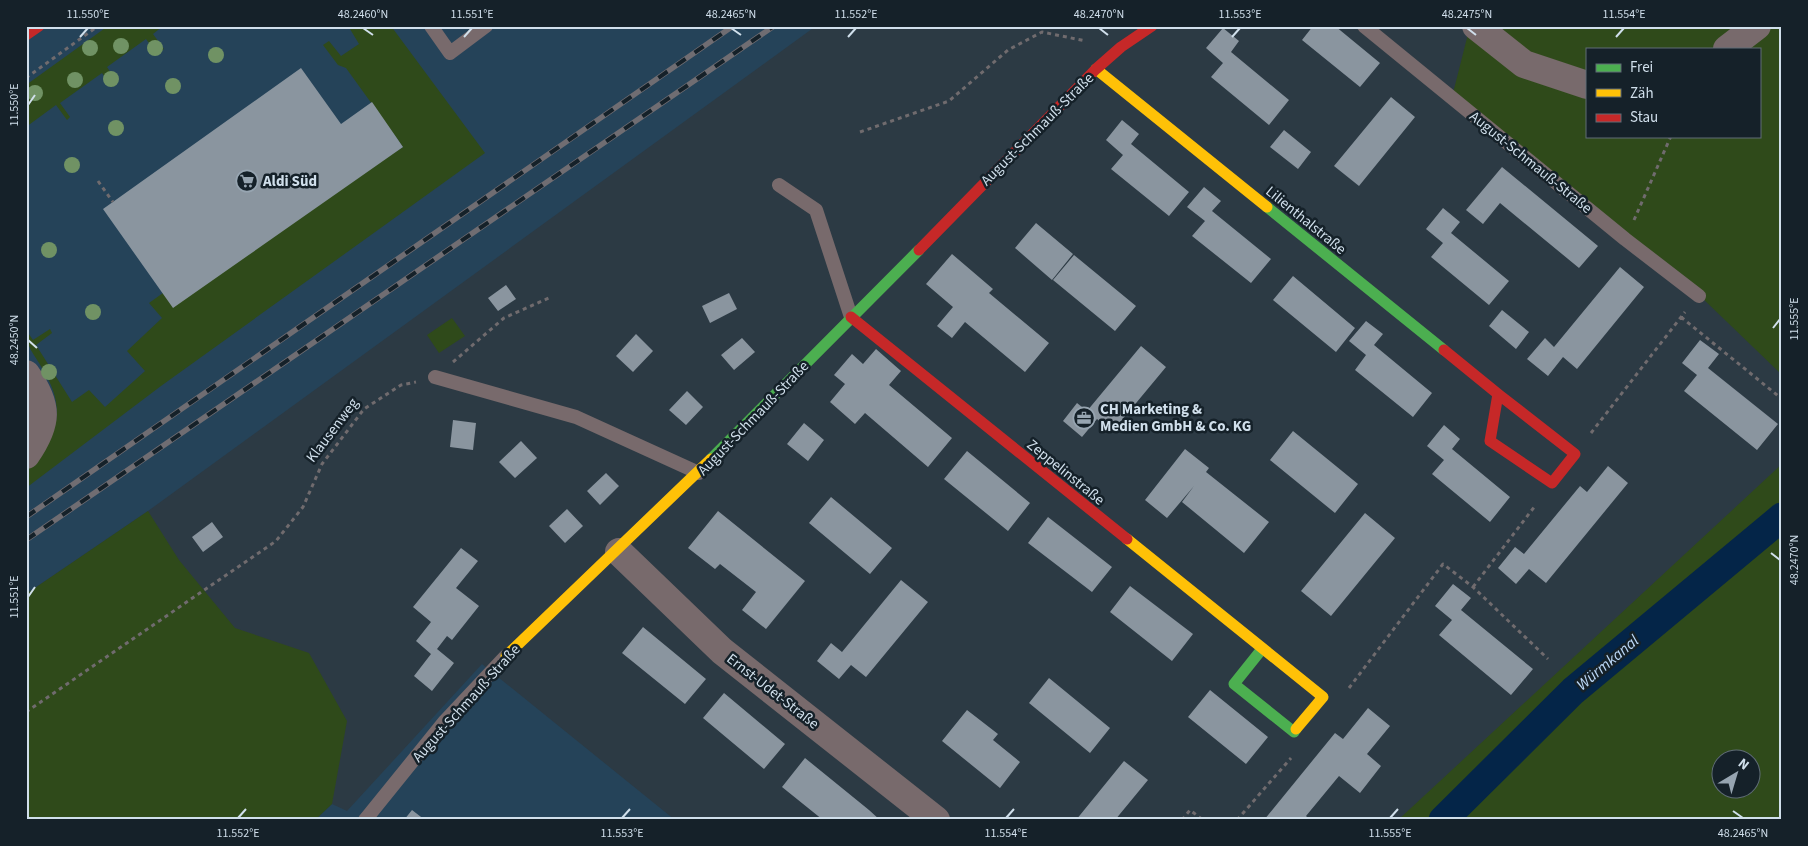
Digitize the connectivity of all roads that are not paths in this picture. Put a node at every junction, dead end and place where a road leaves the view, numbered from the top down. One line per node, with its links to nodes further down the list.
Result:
1 (39, 26): 8 (street)
2 (431, 26): 3 (lane)
3 (486, 26)
4 (1152, 26): 10 (street, August-Schmauß-Straße)
5 (1364, 26): 13 (lane, August-Schmauß-Straße)
6 (1476, 26): 11 (street)
7 (1757, 26): 9 (street)
8 (26, 35)
9 (1728, 48)
10 (1096, 69): 14 (street, August-Schmauß-Straße); 17 (street, Lilienthalstraße)
11 (1586, 85)
12 (779, 185): 14 (lane)
13 (1698, 296)
14 (851, 318): 19 (street, August-Schmauß-Straße); 21 (street, Zeppelinstraße)
15 (26, 374): 18 (street)
16 (435, 377): 19 (lane)
17 (1498, 394): 17 (street, Lilienthalstraße)
18 (26, 455)
19 (699, 473): 20 (street, August-Schmauß-Straße)
20 (619, 552): 22 (street, August-Schmauß-Straße); 24 (street, Ernst-Udet-Straße)
21 (1262, 649): 21 (street, Zeppelinstraße)
22 (506, 656): 23 (lane, August-Schmauß-Straße)
23 (365, 820)
24 (936, 820)

